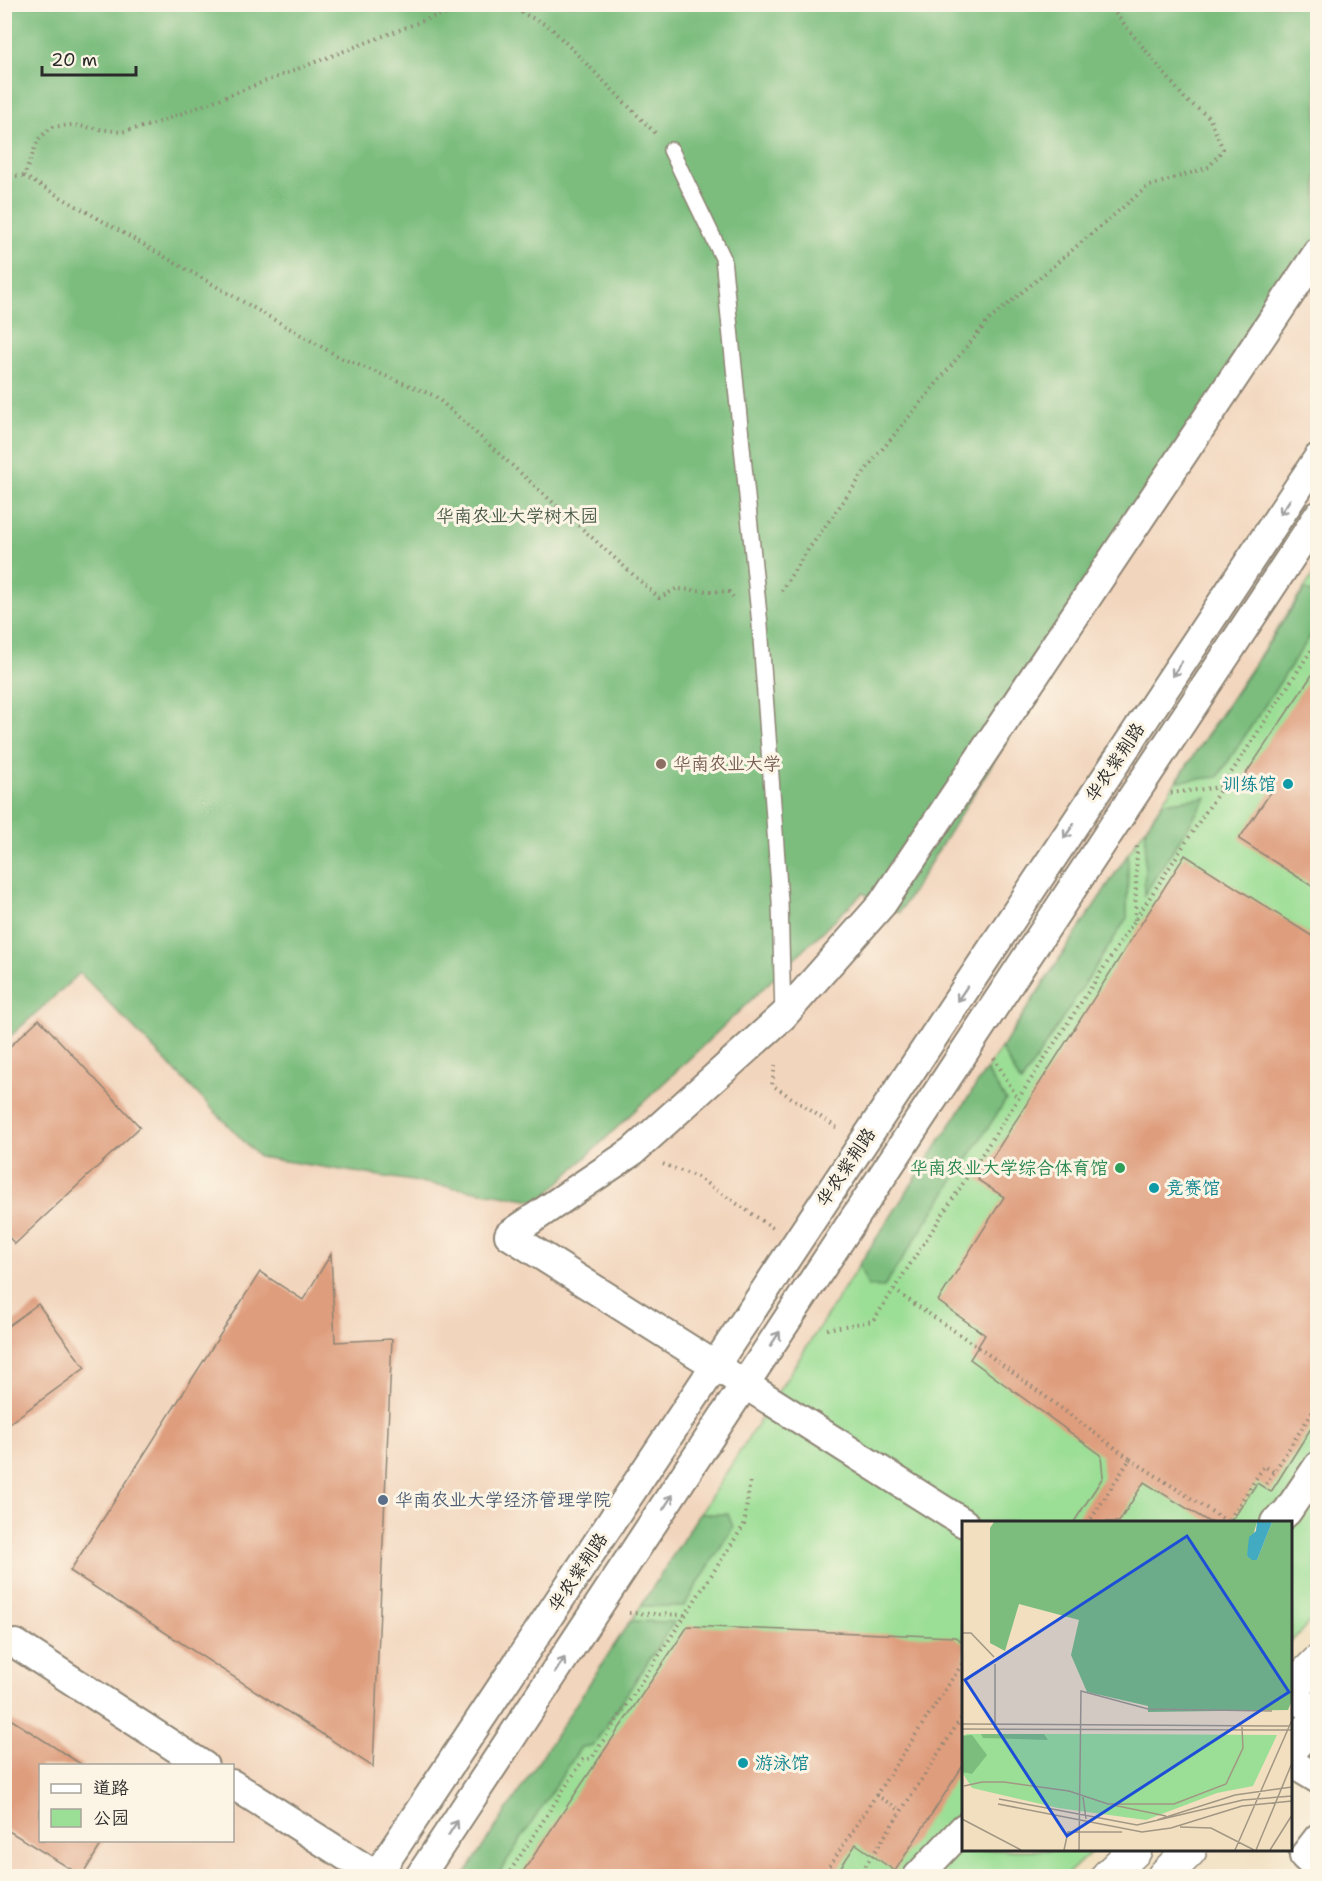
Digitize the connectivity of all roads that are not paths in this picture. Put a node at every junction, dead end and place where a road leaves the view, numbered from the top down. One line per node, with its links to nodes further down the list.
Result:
1 (671, 150): 5 (lane)
2 (1317, 252): 5 (street)
3 (1317, 458): 6 (street, 华农紫荆路, one-way to 6)
4 (1317, 516): 7 (street, 华农紫荆路, one-way to 4)
5 (783, 1016): 6 (street)
6 (714, 1366): 7 (street); 28 (street, 华农紫荆路)
7 (745, 1385): 11 (street); 29 (street, 华农紫荆路, one-way to 7)
8 (1317, 1466): 10 (street)
9 (1317, 1487): 10 (street)
10 (1281, 1517)
11 (962, 1521)
12 (16, 1644): 20 (street)
13 (1317, 1662): 14 (street)
14 (1292, 1688)
15 (1292, 1696): 16 (street)
16 (1317, 1712)
17 (1317, 1720): 18 (street)
18 (1292, 1746)
19 (1292, 1763): 21 (street)
20 (201, 1764)
21 (1317, 1779)
22 (234, 1785): 28 (street)
23 (962, 1829): 30 (street)
24 (1317, 1838): 27 (street)
25 (1134, 1851): 31 (street)
26 (1189, 1851): 32 (street)
27 (1317, 1869)
28 (376, 1876)
29 (420, 1876)
30 (918, 1876)
31 (1108, 1876)
32 (1164, 1876)

